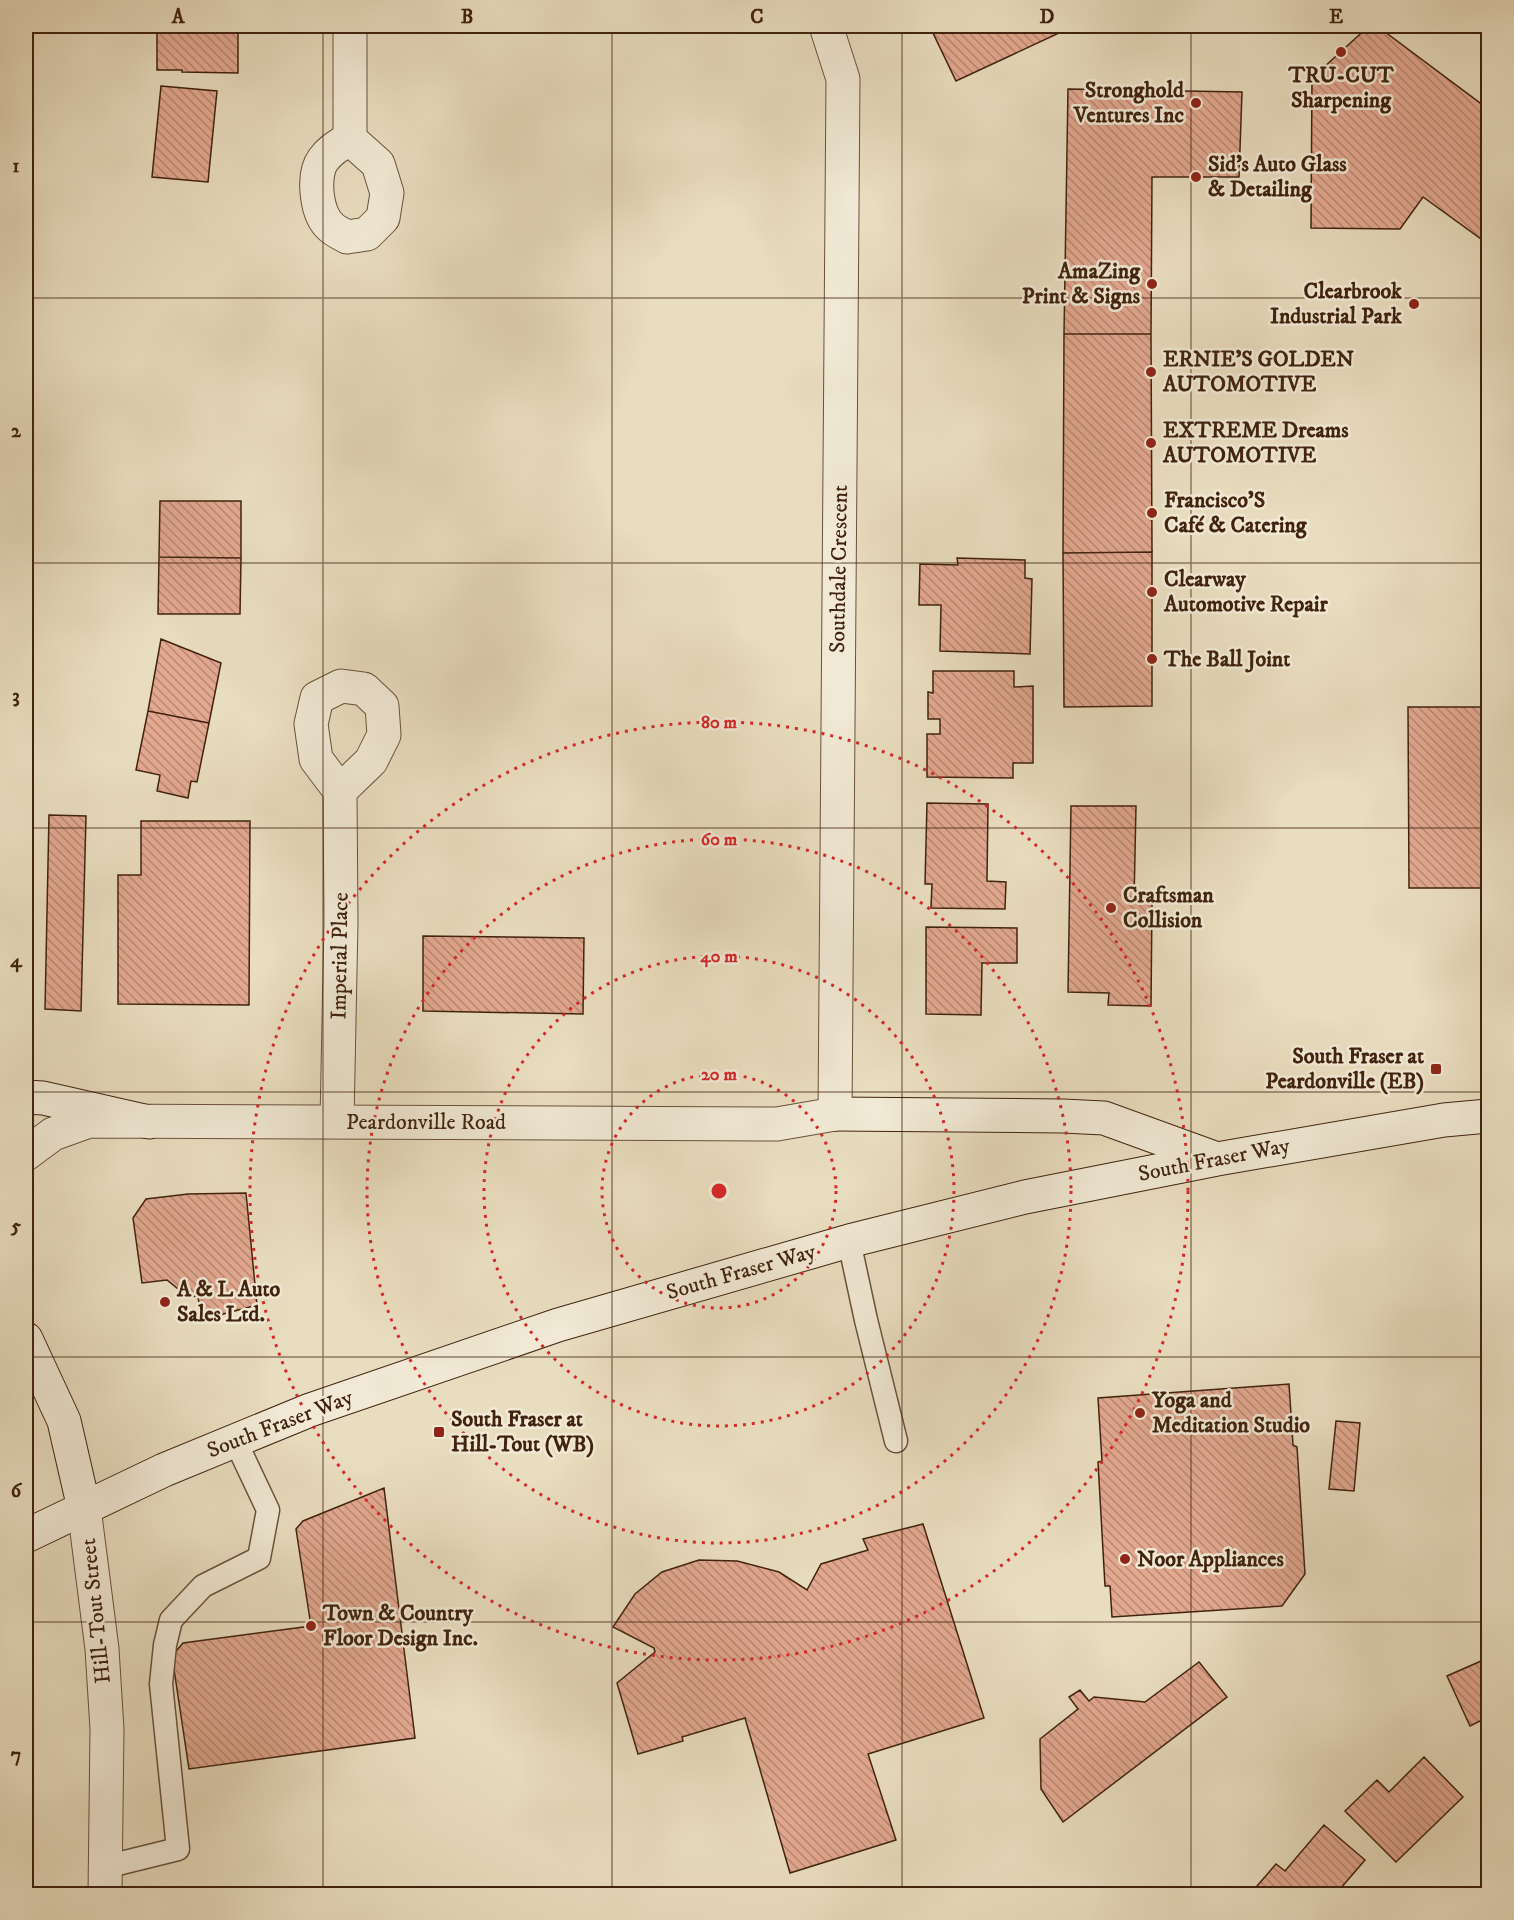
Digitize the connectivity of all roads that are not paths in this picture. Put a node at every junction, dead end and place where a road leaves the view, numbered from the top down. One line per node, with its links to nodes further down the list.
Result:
1 (350, 26): 3 (street)
2 (826, 26): 6 (street, Southdale Crescent)
3 (350, 139)
4 (340, 791): 8 (street, Imperial Place)
5 (26, 1097): 9 (street)
6 (835, 1114): 8 (street, Peardonville Road); 11 (street, Peardonville Road)
7 (1488, 1116): 11 (street, South Fraser Way)
8 (337, 1121): 9 (street, Peardonville Road)
9 (149, 1122): 10 (street, Peardonville Road)
10 (26, 1154)
11 (1216, 1159): 12 (street, South Fraser Way)
12 (849, 1241): 14 (street, South Fraser Way); 15 (lane)
13 (26, 1339): 16 (street, Hill-Tout Street)
14 (235, 1440): 16 (street, South Fraser Way); 18 (lane)
15 (896, 1441)
16 (84, 1508): 17 (street, South Fraser Way); 18 (street, Hill-Tout Street)
17 (26, 1536)
18 (105, 1880)

